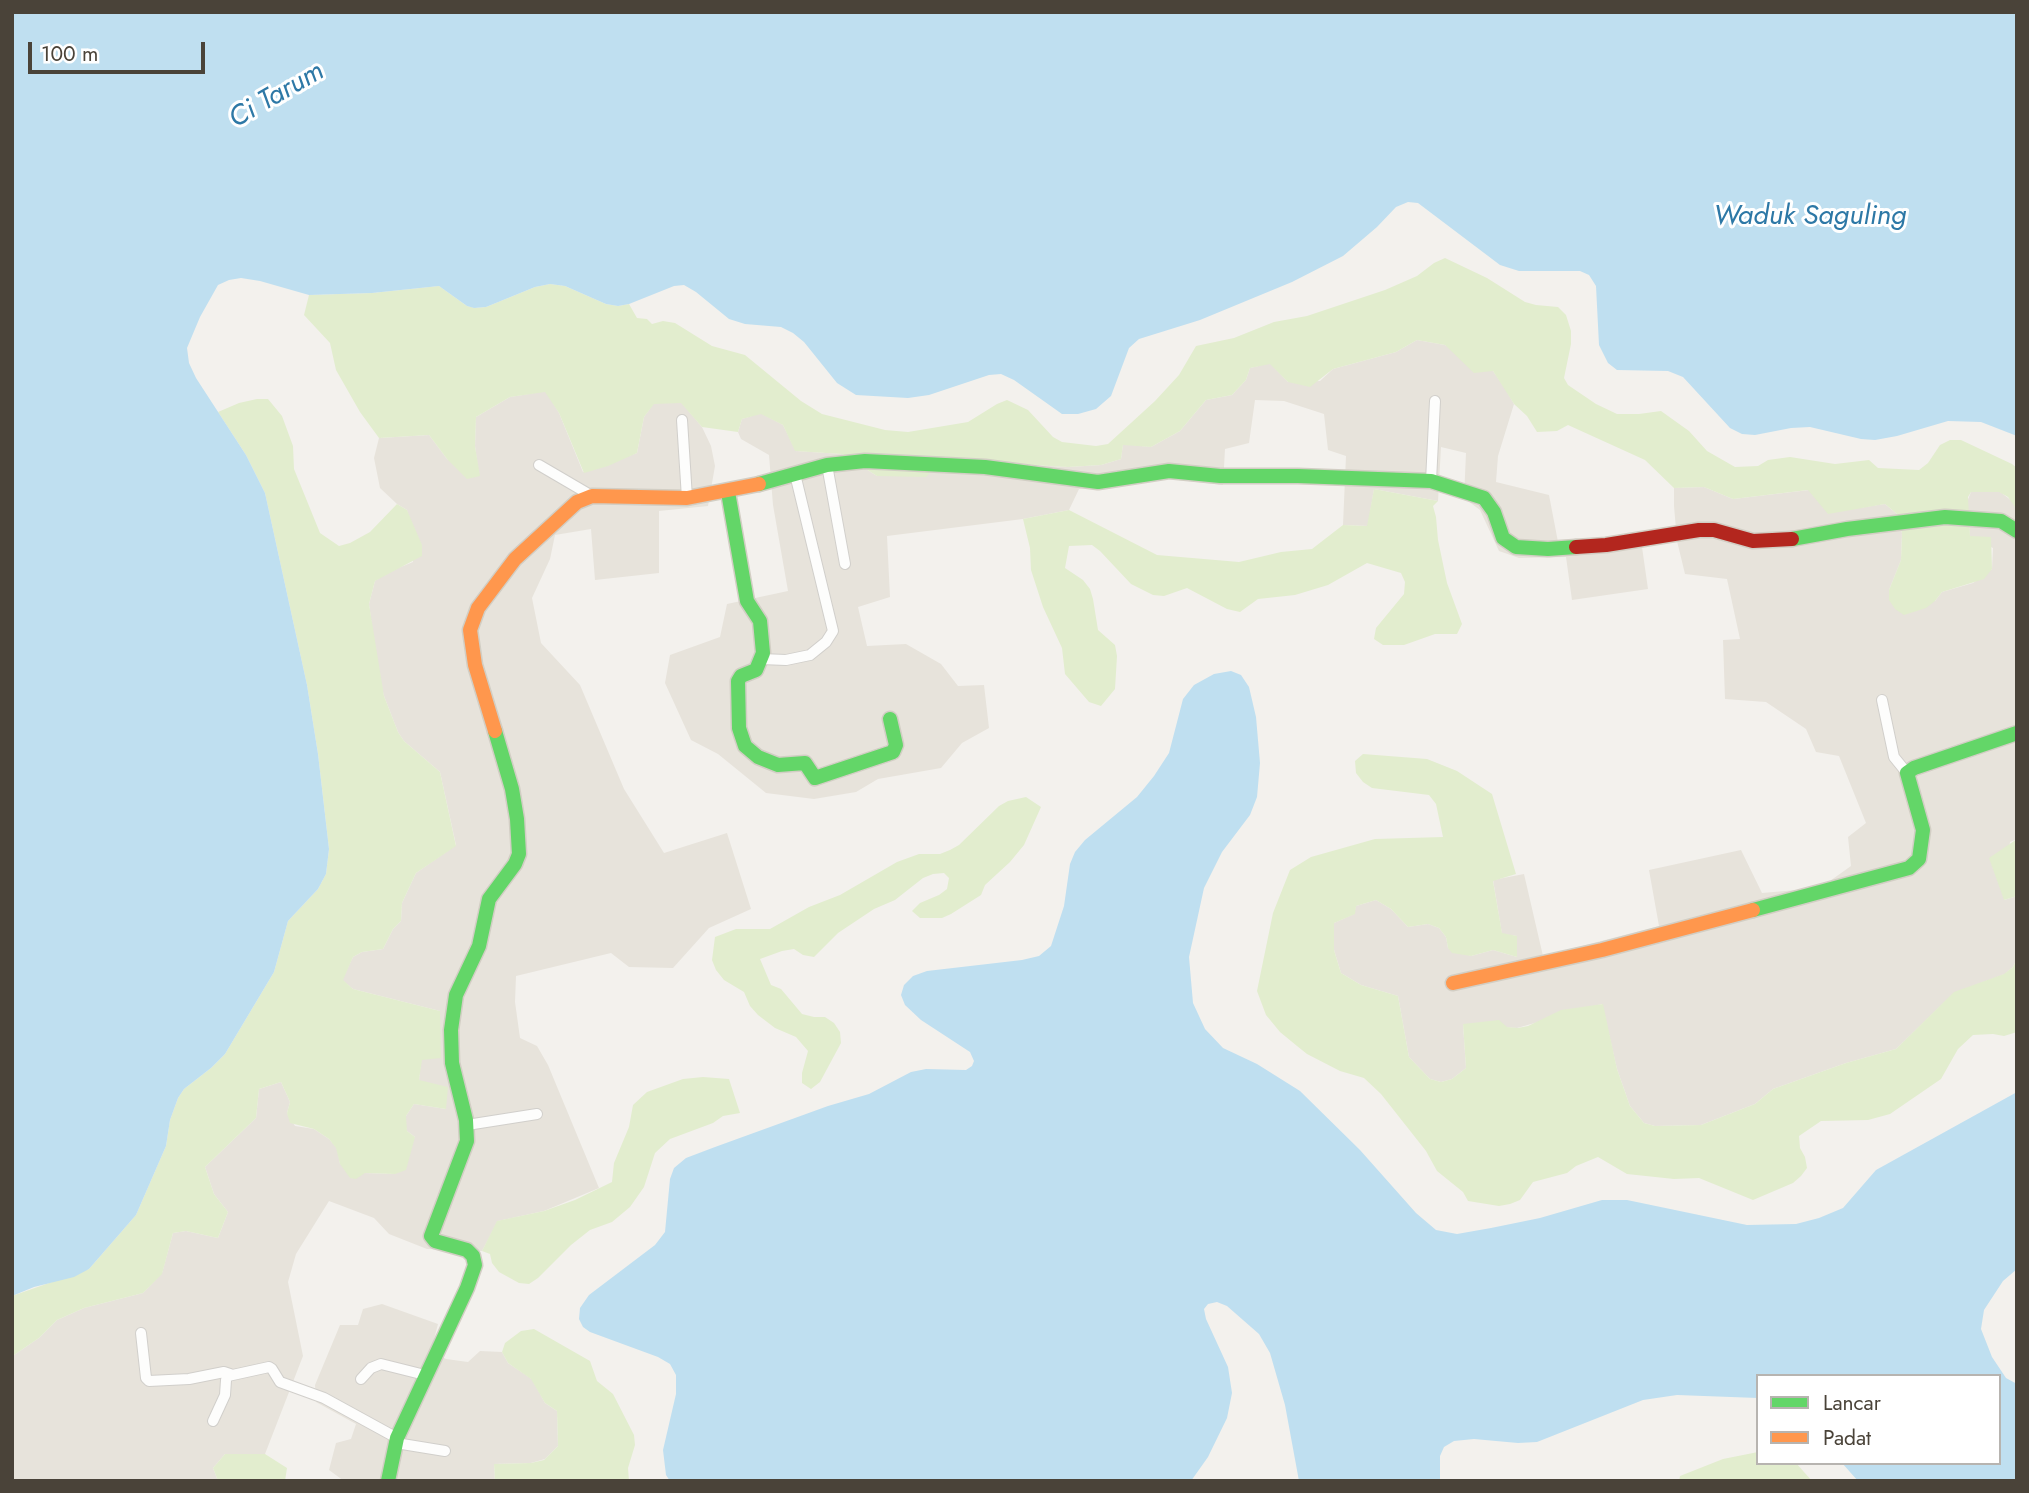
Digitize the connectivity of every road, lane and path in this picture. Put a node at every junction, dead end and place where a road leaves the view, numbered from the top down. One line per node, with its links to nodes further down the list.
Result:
1 (1435, 401): 6 (street)
2 (682, 420): 9 (street)
3 (539, 464): 8 (street)
4 (827, 465): 5 (street); 6 (street); 11 (street)
5 (795, 474): 7 (street); 12 (street)
6 (1431, 481): 10 (street)
7 (728, 492): 9 (street); 12 (street)
8 (592, 496): 9 (street); 19 (street)
9 (687, 498)
10 (2017, 531)
11 (845, 564)
12 (761, 659): 14 (street)
13 (1882, 700): 16 (street)
14 (890, 719)
15 (2017, 733): 16 (street)
16 (1907, 773): 17 (street)
17 (1453, 983)
18 (537, 1114): 19 (street)
19 (467, 1125): 22 (street)
20 (141, 1333): 21 (street)
21 (230, 1374): 24 (street); 25 (street)
22 (425, 1376): 23 (street); 25 (street)
23 (361, 1379)
24 (213, 1421)
25 (397, 1440): 26 (street); 27 (street)
26 (445, 1451)
27 (388, 1481)

